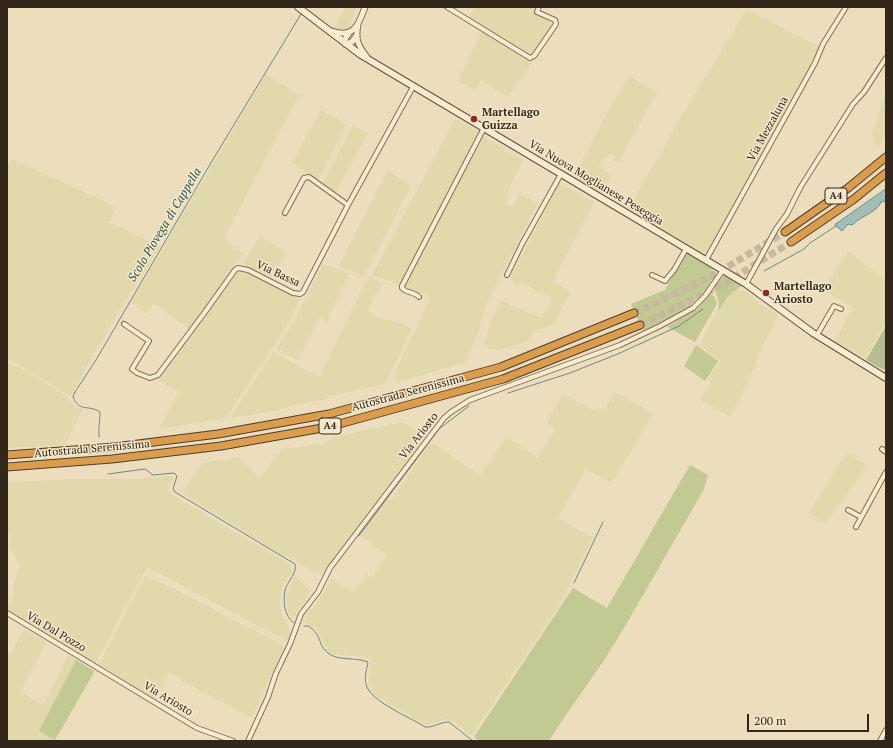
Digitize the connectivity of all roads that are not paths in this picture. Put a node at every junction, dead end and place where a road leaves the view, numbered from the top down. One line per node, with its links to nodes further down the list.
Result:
1 (298, 7): 7 (main road, Via Nuova Moglianese Peseggia)
2 (366, 7): 6 (street)
3 (447, 7): 4 (street)
4 (540, 7)
5 (846, 7): 23 (street, Via Mezzaluna)
6 (358, 24): 8 (street); 9 (street)
7 (323, 27): 8 (street); 10 (main road, Via Nuova Moglianese Peseggia)
8 (349, 33): 10 (street)
9 (356, 36): 10 (street); 12 (street)
10 (346, 44): 12 (main road, Via Nuova Moglianese Peseggia)
11 (886, 58): 27 (street)
12 (370, 60): 13 (main road, Via Nuova Moglianese Peseggia)
13 (413, 87): 14 (main road, Via Nuova Moglianese Peseggia); 18 (street, Via Bassa)
14 (484, 128): 17 (main road, Via Nuova Moglianese Peseggia); 28 (street)
15 (886, 157): 20 (highway, A4)
16 (886, 173): 21 (highway, A4)
17 (561, 174): 22 (main road, Via Nuova Moglianese Peseggia); 25 (street)
18 (348, 205): 19 (street); 31 (street, Via Bassa)
19 (285, 213)
20 (785, 232)
21 (791, 242)
22 (686, 248): 23 (main road, Via Nuova Moglianese Peseggia); 26 (street)
23 (706, 260): 24 (main road, Via Nuova Moglianese Peseggia)
24 (723, 270): 27 (main road, Via Nuova Moglianese Peseggia); 45 (street, Via Ariosto)
25 (507, 275)
26 (652, 275)
27 (746, 284): 33 (main road, Via Nuova Moglianese Peseggia)
28 (419, 297)
29 (841, 309): 33 (street)
30 (634, 313): 35 (highway, Autostrada Serenissima / A4)
31 (124, 324)
32 (640, 325): 36 (highway, Autostrada Serenissima / A4)
33 (817, 335): 34 (main road, Via Nuova Moglianese Peseggia)
34 (886, 378)
35 (7, 455)
36 (7, 467)
37 (886, 472): 39 (street)
38 (848, 510): 39 (street)
39 (861, 517): 40 (street)
40 (856, 527)
41 (7, 613): 42 (street, Via Dal Pozzo)
42 (96, 666): 44 (street, Via Ariosto)
43 (886, 730): 46 (street)
44 (234, 741)
45 (248, 741)
46 (880, 741)

